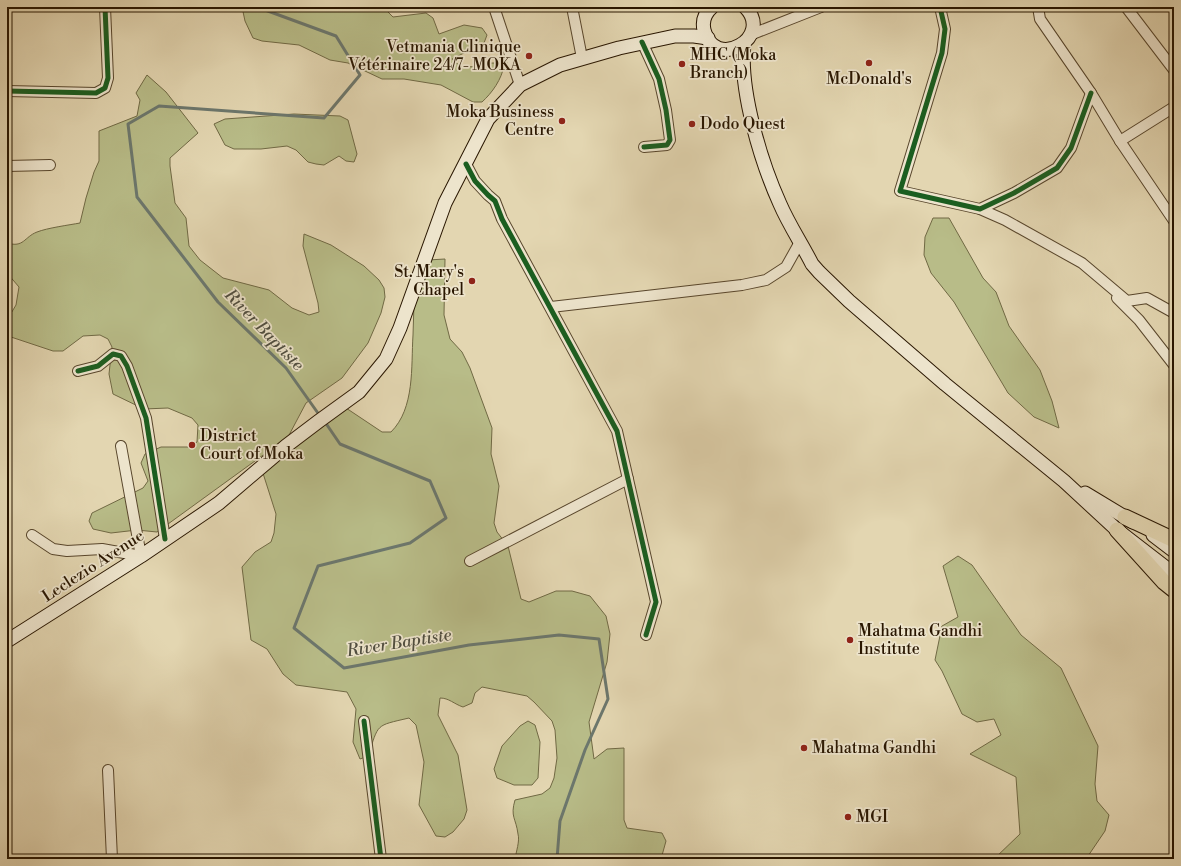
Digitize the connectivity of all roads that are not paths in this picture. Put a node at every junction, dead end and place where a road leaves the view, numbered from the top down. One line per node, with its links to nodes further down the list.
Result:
1 (105, 7): 22 (street)
2 (494, 7): 21 (street)
3 (572, 7): 18 (street)
4 (712, 7): 10 (main road)
5 (745, 7): 11 (main road)
6 (821, 7): 12 (street)
7 (940, 7): 30 (street)
8 (1038, 7): 23 (street)
9 (1126, 7): 19 (street)
10 (704, 21): 13 (main road, Leclezio Avenue); 14 (main road)
11 (752, 22): 12 (street); 15 (main road)
12 (781, 23): 15 (street)
13 (675, 36): 14 (main road, Leclezio Avenue); 16 (main road, Leclezio Avenue)
14 (708, 38): 17 (main road)
15 (747, 39): 17 (main road); 20 (main road)
16 (642, 42): 18 (main road, Leclezio Avenue); 26 (street)
17 (726, 49): 20 (main road)
18 (582, 58): 21 (main road, Leclezio Avenue)
19 (1174, 70)
20 (743, 72): 32 (main road)
21 (520, 85): 27 (main road, Leclezio Avenue)
22 (7, 90)
23 (1091, 93): 25 (street); 30 (street)
24 (1174, 107): 25 (street)
25 (1120, 141): 31 (street)
26 (644, 147)
27 (466, 164): 34 (street); 44 (main road, Leclezio Avenue)
28 (50, 165): 29 (street)
29 (7, 166)
30 (980, 209): 33 (street)
31 (1174, 221)
32 (800, 242): 34 (street); 40 (main road)
33 (1082, 263): 35 (street); 36 (street)
34 (551, 307): 39 (street)
35 (1174, 313)
36 (1174, 365)
37 (78, 371): 44 (street)
38 (121, 446): 47 (street)
39 (628, 479): 48 (street); 51 (street)
40 (1064, 481): 41 (main road); 42 (main road)
41 (1125, 516): 45 (main road); 46 (main road)
42 (1117, 530): 49 (main road); 50 (main road)
43 (32, 535): 47 (street)
44 (165, 540): 47 (main road, Leclezio Avenue)
45 (1174, 540)
46 (1174, 551)
47 (141, 556): 52 (main road, Leclezio Avenue)
48 (470, 561)
49 (1174, 574)
50 (1174, 590)
51 (646, 635)
52 (7, 641)
53 (364, 721): 56 (street)
54 (108, 770): 55 (street)
55 (112, 859)
56 (381, 859)

